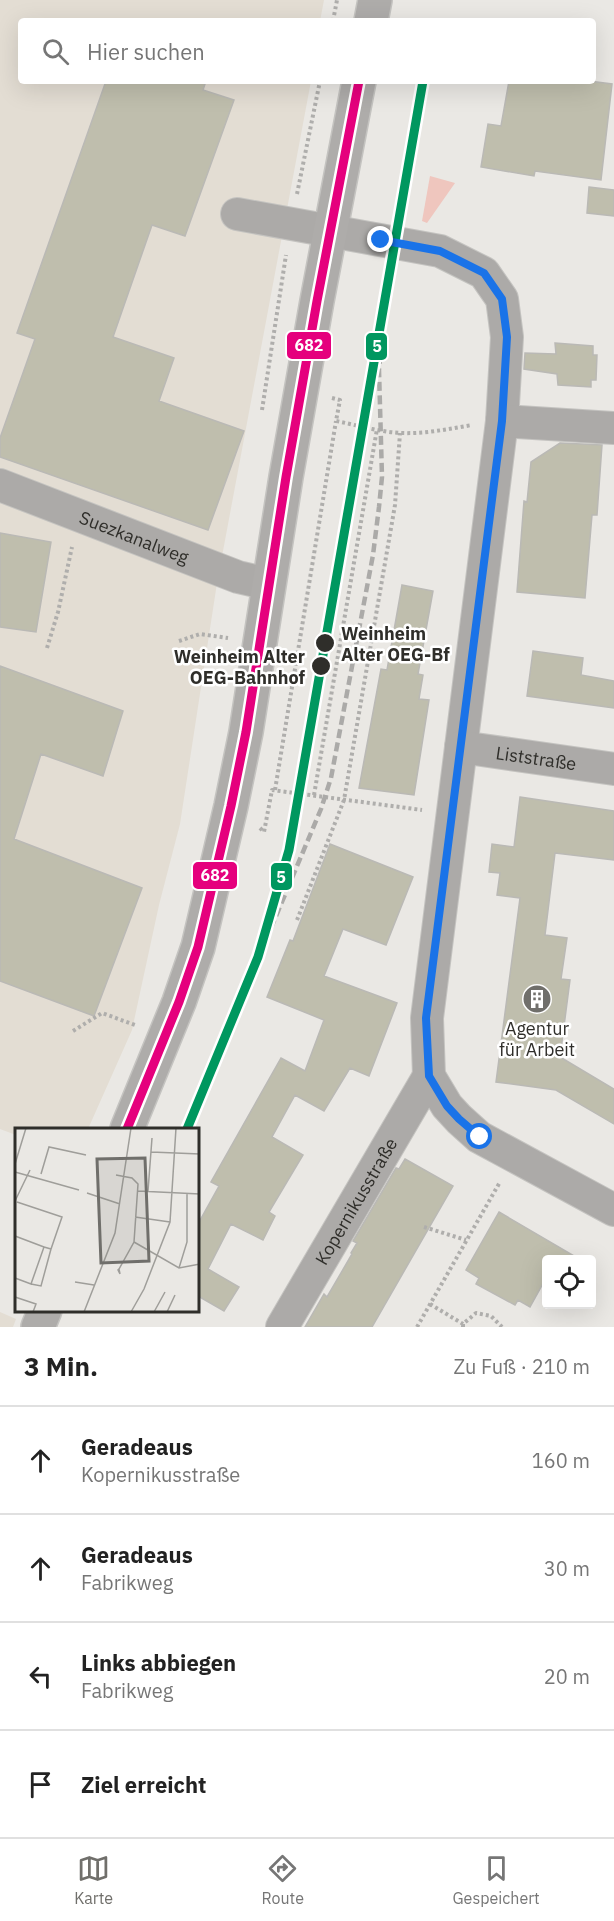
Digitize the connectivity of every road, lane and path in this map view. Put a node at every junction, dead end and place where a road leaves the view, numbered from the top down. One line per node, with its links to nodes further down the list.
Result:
1 (337, 0): 3 (path)
2 (375, 0): 4 (main road)
3 (334, 18)
4 (372, 18)
5 (319, 84): 8 (path)
6 (358, 84): 9 (main road)
7 (237, 214): 8 (street)
8 (291, 225): 9 (street); 11 (path)
9 (329, 232): 13 (street); 19 (main road)
10 (334, 387): 12 (path)
11 (261, 416)
12 (336, 421): 15 (path); 27 (path)
13 (502, 421): 14 (street); 16 (path); 25 (street)
14 (614, 428)
15 (377, 429): 16 (path); 28 (path)
16 (400, 433): 29 (path)
17 (0, 485): 19 (street, Suezkanalweg)
18 (68, 566): 23 (path)
19 (269, 584): 30 (main road)
20 (229, 630): 21 (path)
21 (228, 638): 22 (path); 24 (path)
22 (179, 641)
23 (47, 648)
24 (226, 649)
25 (461, 747): 26 (street, Liststraße); 31 (street)
26 (614, 769)
27 (275, 790): 28 (path); 30 (path)
28 (314, 795): 29 (path)
29 (344, 800): 31 (path); 32 (path)
30 (231, 806): 36 (main road)
31 (453, 813): 35 (street)
32 (297, 920)
33 (138, 1026): 34 (path)
34 (73, 1031)
35 (429, 1076): 37 (street); 45 (street, Kopernikusstraße)
36 (127, 1128)
37 (515, 1155): 38 (street); 40 (path)
38 (614, 1210)
39 (424, 1227): 40 (path)
40 (466, 1240): 41 (path)
41 (429, 1305): 43 (path); 46 (path)
42 (45, 1312): 44 (main road)
43 (463, 1325): 47 (path)
44 (38, 1327)
45 (282, 1327)
46 (417, 1327)
47 (502, 1327)

